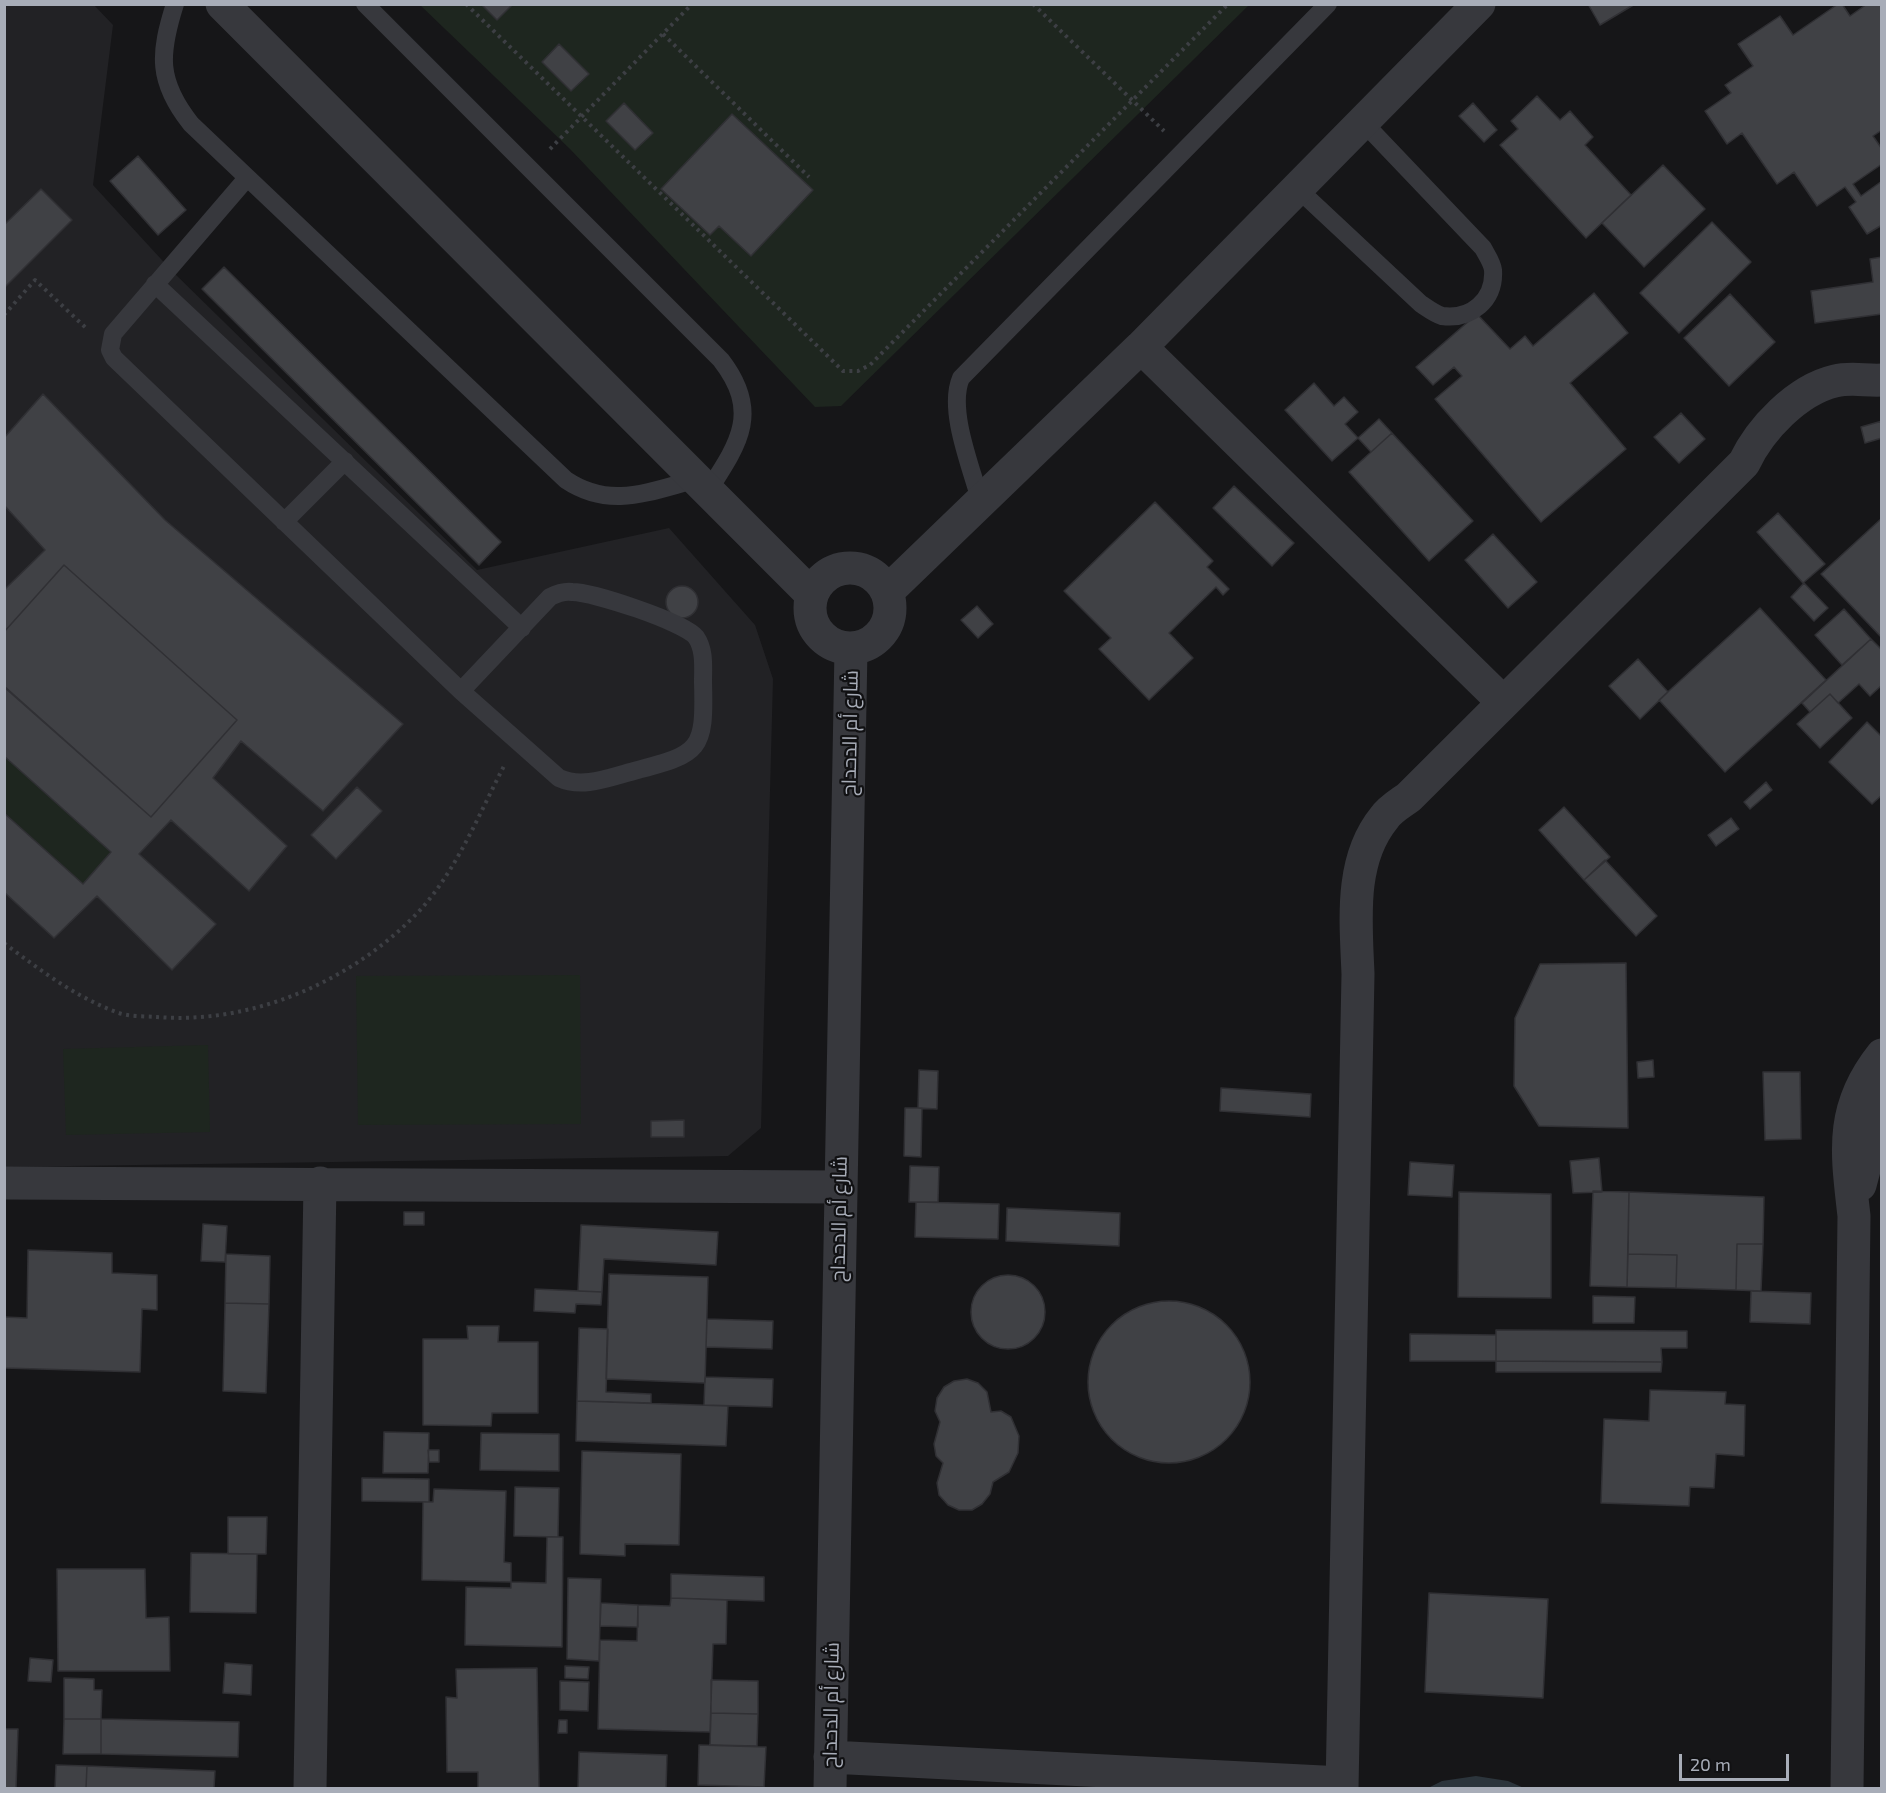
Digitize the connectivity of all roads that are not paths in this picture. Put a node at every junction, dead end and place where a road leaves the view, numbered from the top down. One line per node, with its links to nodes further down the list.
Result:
1 (175, 4): 7 (lane)
2 (222, 4): 13 (street)
3 (365, 4): 13 (lane)
4 (1328, 4): 14 (lane)
5 (1479, 4): 6 (street)
6 (1362, 121): 8 (street); 8 (lane)
7 (247, 178): 9 (lane); 13 (lane)
8 (1298, 189): 10 (street)
9 (155, 284): 12 (lane); 15 (lane)
10 (1141, 347): 14 (street); 21 (street)
11 (1876, 380): 21 (street)
12 (345, 461): 15 (lane); 18 (lane)
13 (703, 485): 17 (street)
14 (981, 503): 16 (street)
15 (284, 522): 20 (lane)
16 (887, 592): 17 (street); 19 (street)
17 (812, 594): 19 (street)
18 (522, 628): 20 (lane); 20 (lane)
19 (851, 649): 26 (street, شارع أم الدحداح)
20 (461, 691)
21 (1503, 702): 29 (street)
22 (1881, 1055): 27 (street)
23 (1881, 1102): 27 (street)
24 (4, 1183): 25 (street)
25 (320, 1183): 26 (street); 30 (street)
26 (840, 1187): 28 (street, شارع أم الدحداح)
27 (1854, 1216): 31 (street)
28 (830, 1773): 29 (street)
29 (1342, 1786)
30 (310, 1788)
31 (1846, 1788)

